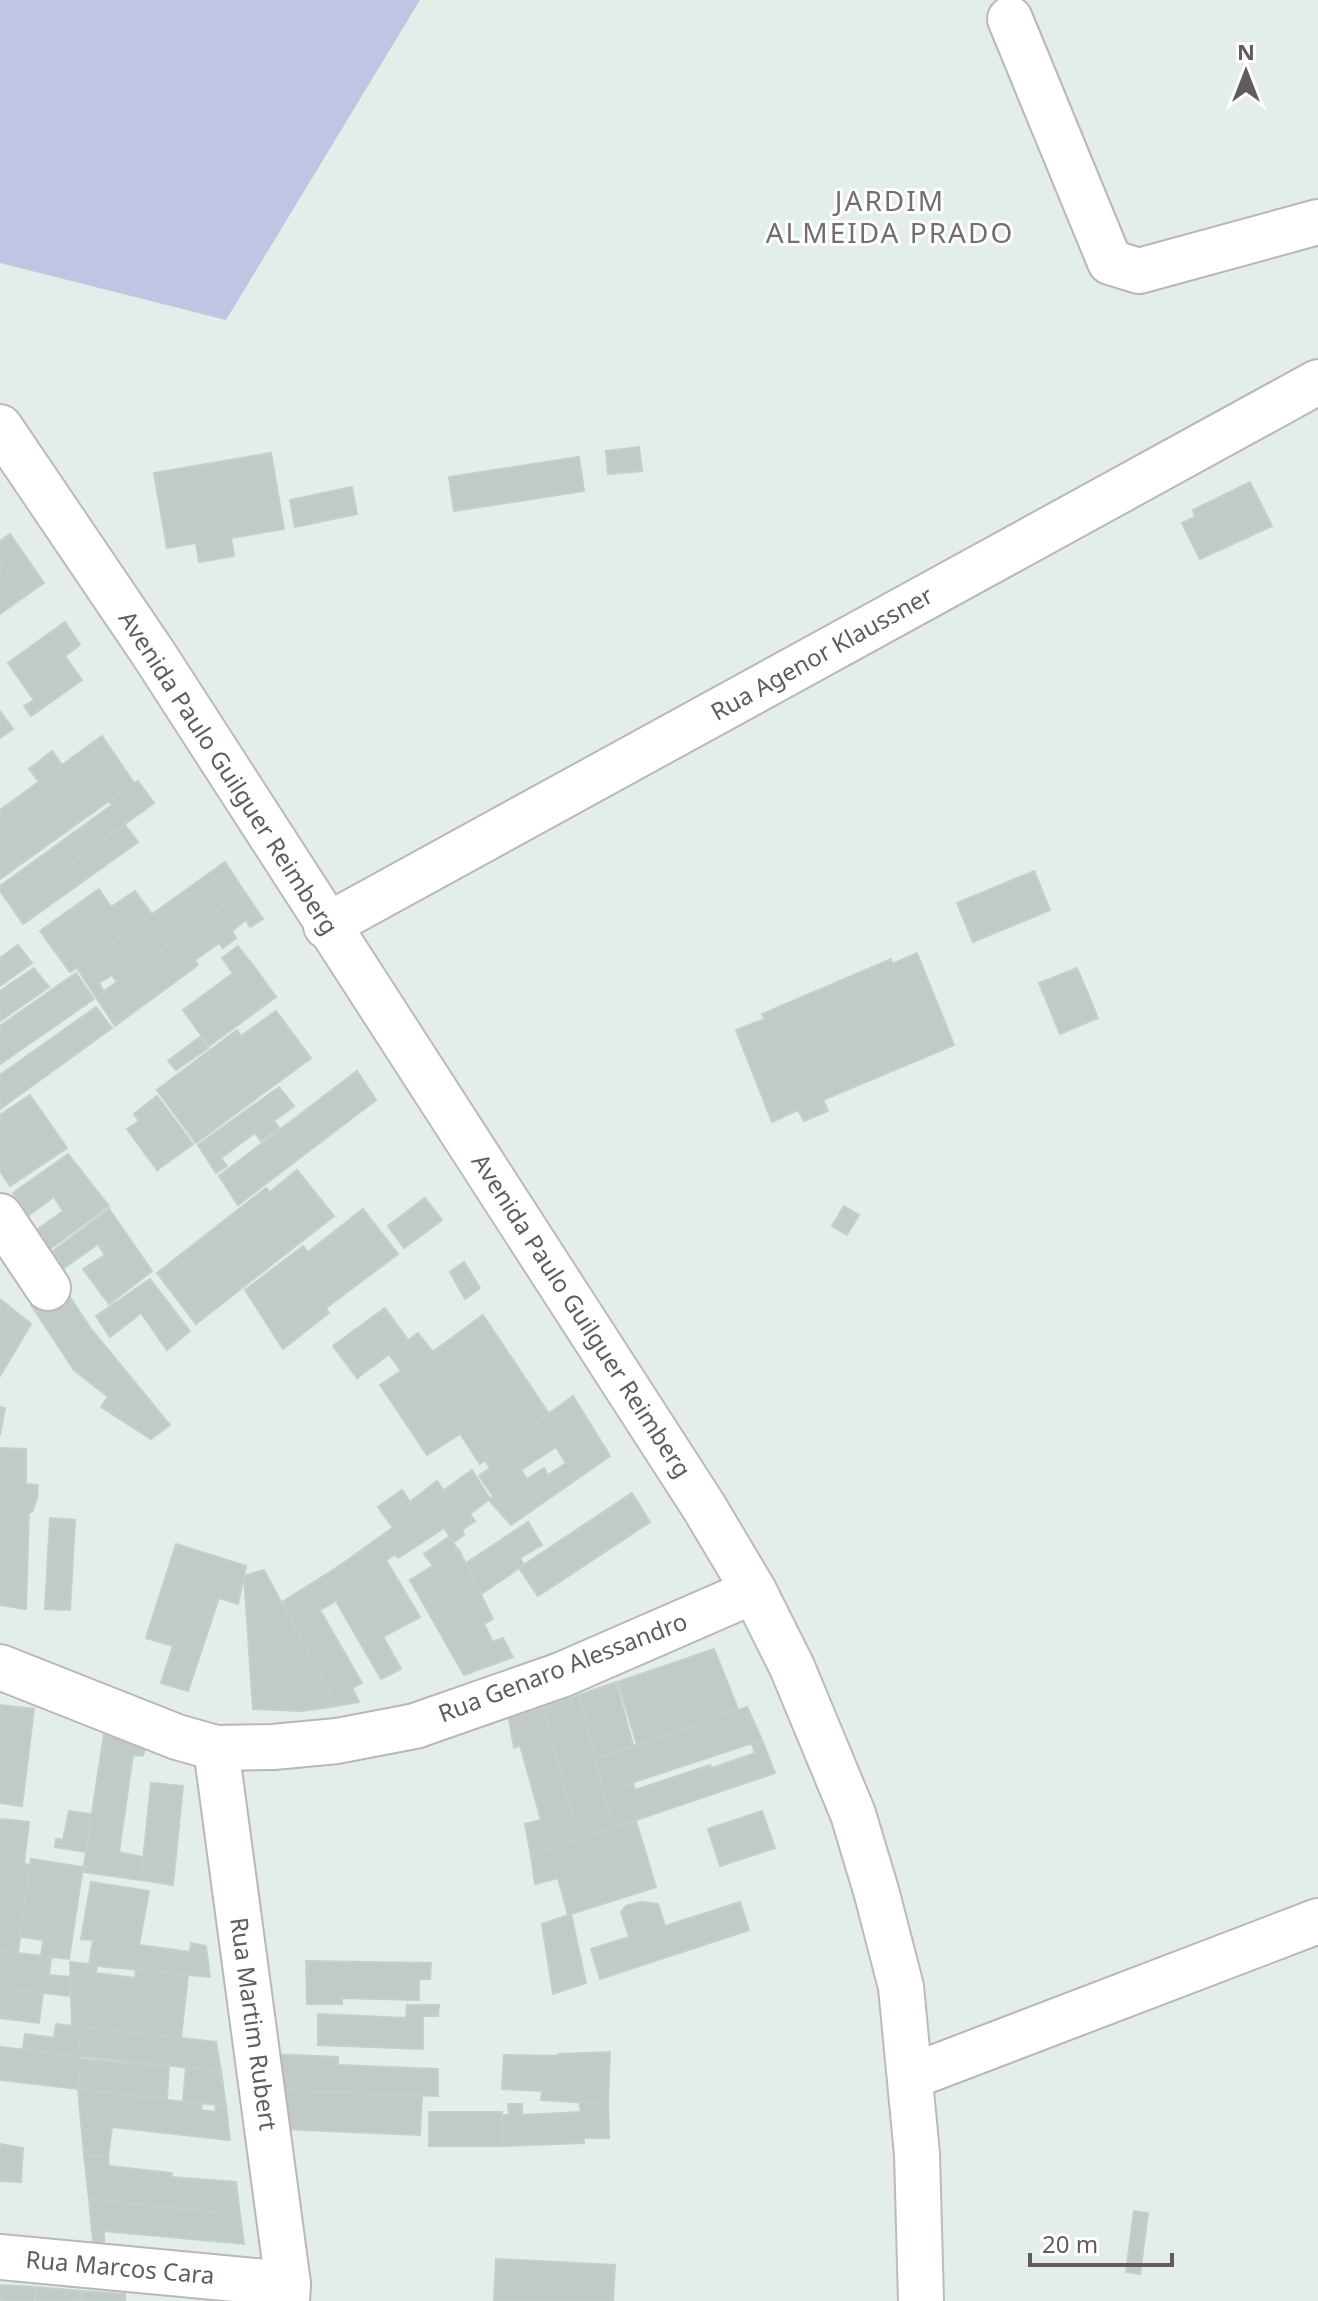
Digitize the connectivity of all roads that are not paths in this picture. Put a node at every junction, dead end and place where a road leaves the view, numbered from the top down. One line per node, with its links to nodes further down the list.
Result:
1 (1010, 19): 2 (street)
2 (1318, 222)
3 (1318, 382): 5 (street, Rua Agenor Klaussner)
4 (0, 427): 5 (street, Avenida Paulo Guilguer Reimberg)
5 (326, 926): 8 (street, Avenida Paulo Guilguer Reimberg)
6 (0, 1216): 7 (street)
7 (48, 1288)
8 (754, 1591): 10 (street, Rua Genaro Alessandro); 12 (street, Avenida Paulo Guilguer Reimberg)
9 (0, 1667): 10 (street, Rua Genaro Alessandro)
10 (216, 1748): 14 (street, Rua Martim Rubert)
11 (1318, 1921): 12 (street)
12 (910, 2077): 15 (street, Avenida Paulo Guilguer Reimberg)
13 (0, 2257): 14 (street, Rua Marcos Cara)
14 (288, 2293)
15 (921, 2301)

